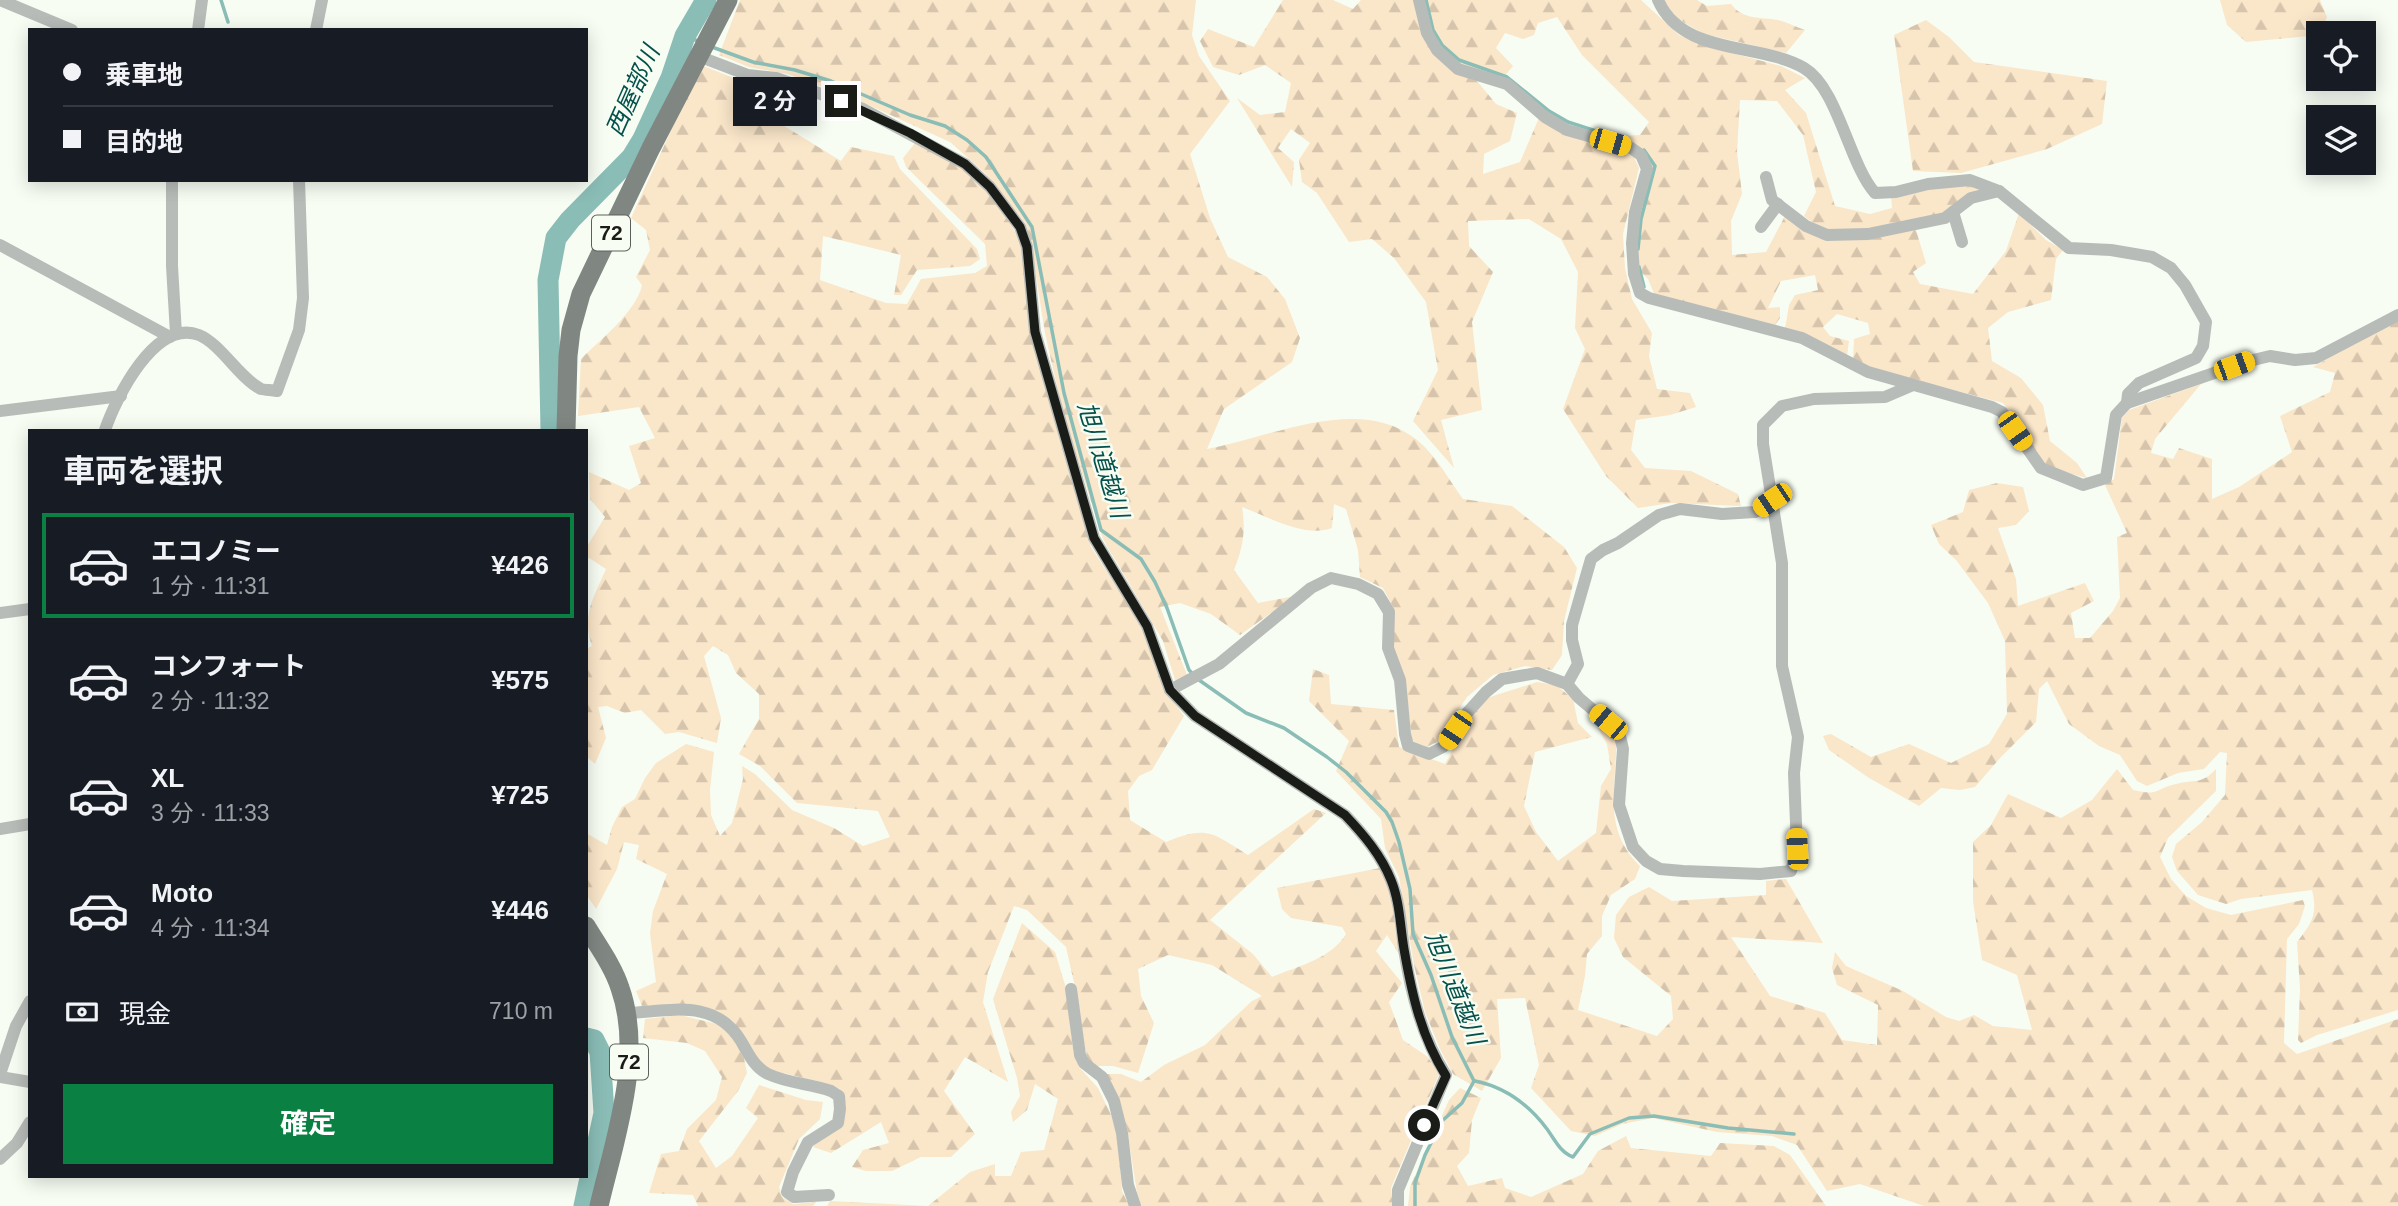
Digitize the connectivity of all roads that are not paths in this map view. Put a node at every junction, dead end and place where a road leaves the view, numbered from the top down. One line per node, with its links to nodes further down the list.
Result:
1 (0, 0): 7 (street)
2 (202, 0): 8 (street)
3 (322, 0): 9 (street)
4 (728, 0): 10 (main road, 72)
5 (1419, 0): 22 (street)
6 (1658, 0): 14 (street)
7 (67, 28)
8 (198, 28)
9 (316, 28)
10 (703, 46): 27 (main road, 72); 32 (street)
11 (1766, 177): 15 (street)
12 (172, 182): 21 (street)
13 (299, 182): 21 (street)
14 (1999, 191): 16 (street); 24 (street)
15 (1778, 204): 16 (street); 17 (street)
16 (1953, 212): 18 (street)
17 (1760, 227)
18 (1962, 242)
19 (0, 246): 21 (street)
20 (2398, 315): 24 (street)
21 (173, 336): 23 (street)
22 (1913, 385): 24 (street); 28 (street)
23 (121, 396): 25 (street); 26 (street)
24 (2127, 403)
25 (0, 411)
26 (105, 429)
27 (566, 429)
28 (1772, 500): 31 (street); 31 (street)
29 (28, 609): 30 (street)
30 (0, 613)
31 (1567, 684): 32 (street)
32 (1170, 690): 46 (street)
33 (28, 824): 34 (street)
34 (0, 829)
35 (588, 930): 38 (main road, 72)
36 (1071, 989): 45 (street)
37 (28, 1005): 39 (street)
38 (628, 1013): 43 (street); 44 (main road, 72)
39 (0, 1075): 40 (street)
40 (28, 1082)
41 (28, 1125): 42 (street)
42 (0, 1159)
43 (829, 1195)
44 (599, 1206)
45 (1135, 1206)
46 (1398, 1206)

